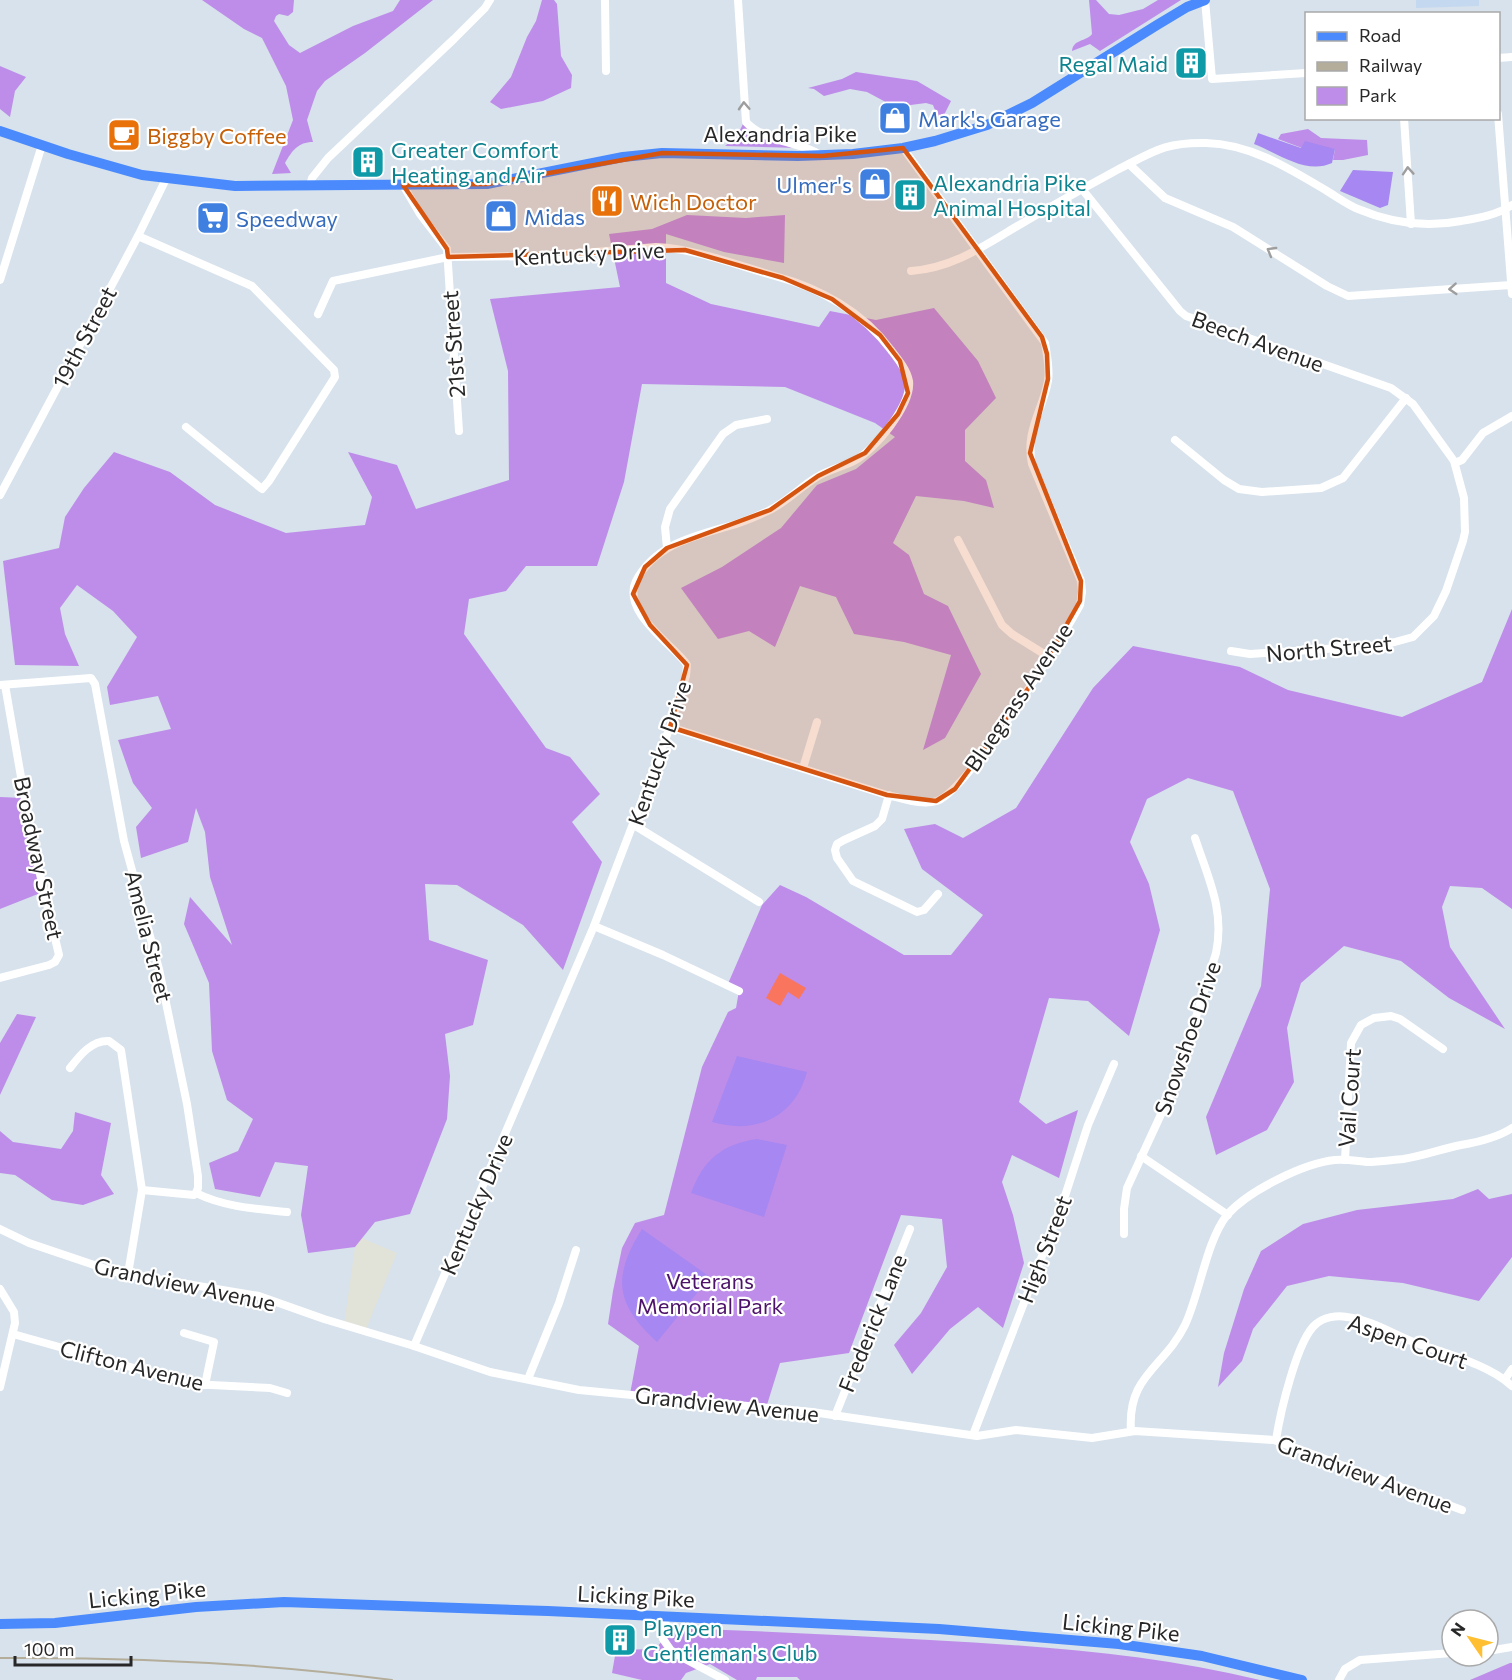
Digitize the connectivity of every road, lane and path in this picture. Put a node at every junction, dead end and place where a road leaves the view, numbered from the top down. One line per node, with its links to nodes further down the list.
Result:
1 (490, 0): 15 (street)
2 (605, 0): 5 (street)
3 (738, 0): 12 (street, one-way to 3)
4 (1205, 0): 6 (street); 11 (main road, Alexandria Pike)
5 (606, 71)
6 (1305, 73)
7 (1404, 120): 19 (street, one-way to 7)
8 (1499, 120): 18 (street)
9 (0, 131): 10 (main road, Alexandria Pike)
10 (42, 145): 14 (main road, Alexandria Pike); 24 (street)
11 (903, 148): 12 (main road, Alexandria Pike); 21 (street, Bluegrass Avenue)
12 (822, 156): 16 (main road, Alexandria Pike)
13 (1129, 164): 17 (street); 19 (street); 25 (street, one-way to 13)
14 (166, 179): 15 (main road, Alexandria Pike); 20 (street, 19th Street)
15 (310, 185): 16 (main road, Alexandria Pike)
16 (403, 185): 22 (street)
17 (1082, 189): 21 (street); 28 (street, Beech Avenue)
18 (1509, 207): 19 (street); 25 (street)
19 (1412, 224)
20 (138, 236): 31 (street); 35 (street, 19th Street)
21 (978, 249): 23 (street); 39 (street, Bluegrass Avenue)
22 (448, 257): 27 (street, Kentucky Drive); 32 (street, 21st Street); 37 (street, Kentucky Drive)
23 (911, 271)
24 (0, 280)
25 (1511, 285): 26 (street)
26 (1512, 294)
27 (318, 314)
28 (1406, 398): 33 (street); 34 (street, Beech Avenue)
29 (1512, 416): 34 (street)
30 (767, 419): 37 (street)
31 (186, 427)
32 (459, 431)
33 (1175, 440)
34 (1455, 463): 38 (street, North Street)
35 (0, 495)
36 (958, 540): 39 (street)
37 (667, 548): 42 (street, Kentucky Drive)
38 (1231, 651)
39 (1049, 657): 44 (street, Bluegrass Avenue)
40 (3, 685): 50 (street, Broadway Street); 59 (street, Amelia Street)
41 (817, 722): 43 (street)
42 (670, 727): 43 (street, Bluegrass Avenue); 45 (street, Kentucky Drive)
43 (803, 768): 44 (street, Bluegrass Avenue)
44 (889, 795): 47 (street)
45 (634, 825): 48 (street); 49 (street, Kentucky Drive)
46 (1195, 838): 56 (street, Snowshoe Drive)
47 (939, 894)
48 (759, 902)
49 (594, 926): 51 (street); 70 (street, Kentucky Drive)
50 (0, 978)
51 (739, 991)
52 (1443, 1049): 57 (street, Vail Court)
53 (1114, 1064): 79 (street, High Street)
54 (70, 1068): 58 (street)
55 (1512, 1128): 57 (street)
56 (1142, 1156): 61 (street); 64 (street, Snowshoe Drive)
57 (1345, 1160): 61 (street)
58 (142, 1190): 59 (street); 66 (street)
59 (196, 1192): 60 (street)
60 (287, 1212)
61 (1228, 1215): 78 (street)
62 (0, 1229): 66 (street, Grandview Avenue)
63 (909, 1229): 77 (street, Frederick Lane)
64 (1124, 1234)
65 (576, 1250): 72 (street)
66 (128, 1274): 70 (street, Grandview Avenue)
67 (0, 1289): 69 (street)
68 (184, 1333): 74 (street)
69 (13, 1334): 74 (street, Clifton Avenue); 75 (street)
70 (414, 1346): 72 (street, Grandview Avenue)
71 (1512, 1369): 73 (street)
72 (528, 1379): 77 (street, Grandview Avenue)
73 (1509, 1382): 80 (street, Aspen Court)
74 (205, 1385): 76 (street, Clifton Avenue)
75 (0, 1387)
76 (287, 1393)
77 (835, 1416): 79 (street, Grandview Avenue)
78 (1131, 1431): 79 (street, Grandview Avenue); 80 (street, Grandview Avenue)
79 (973, 1435)
80 (1276, 1440): 81 (street, Grandview Avenue)
81 (1462, 1510)
82 (666, 1617): 83 (main road, Licking Pike); 85 (street); 86 (main road, Licking Pike)
83 (0, 1624)
84 (1440, 1654): 87 (street)
85 (725, 1680)
86 (1302, 1680)
87 (1339, 1680)

